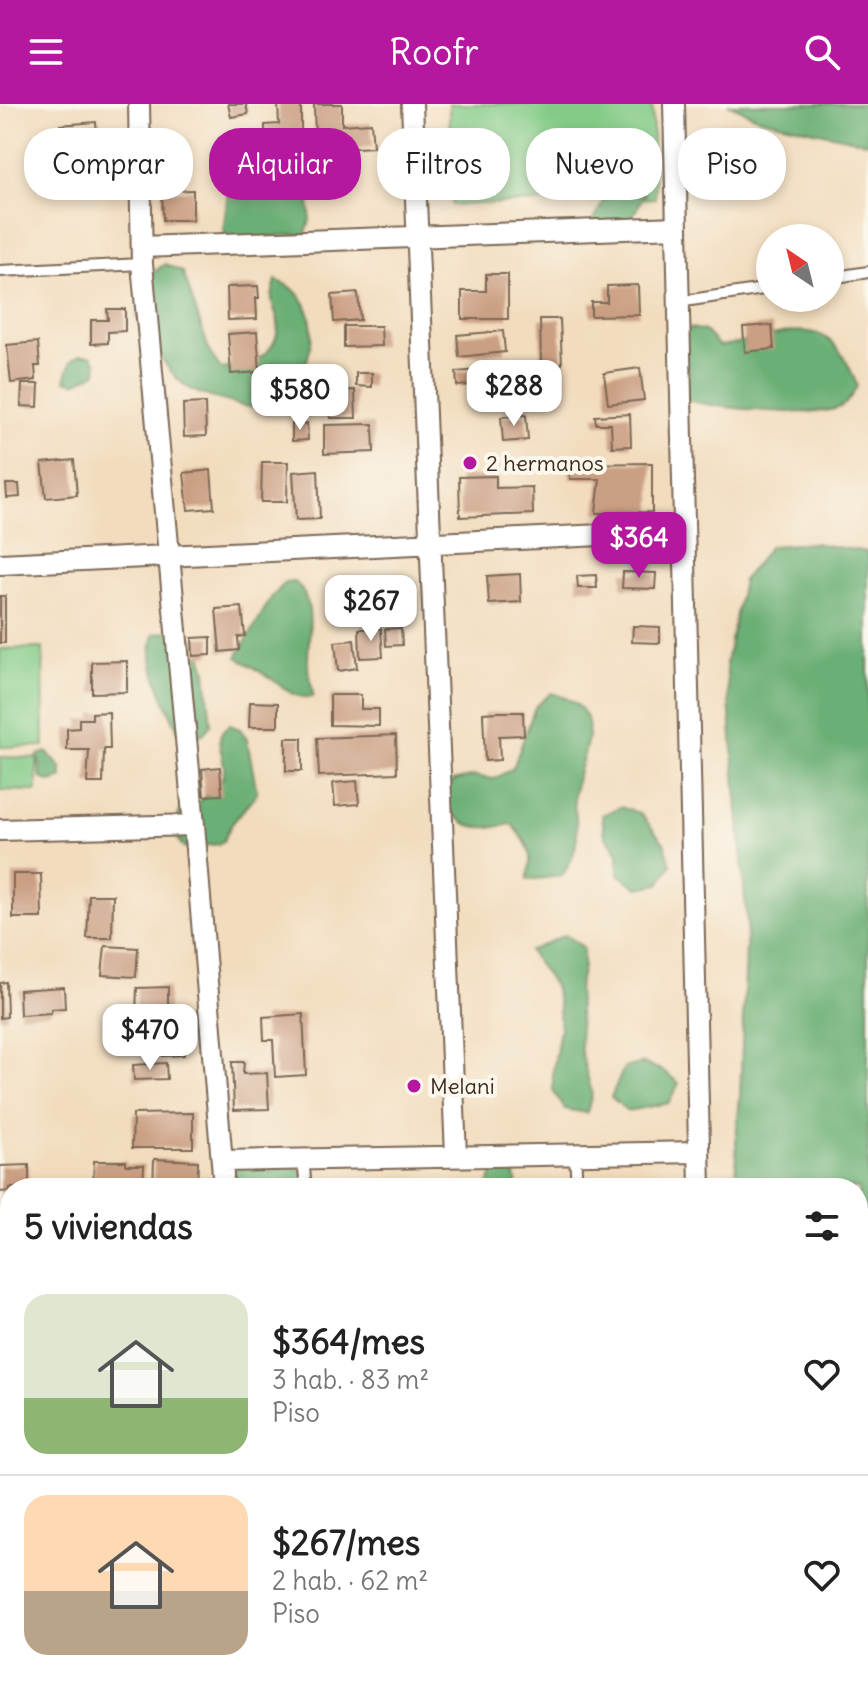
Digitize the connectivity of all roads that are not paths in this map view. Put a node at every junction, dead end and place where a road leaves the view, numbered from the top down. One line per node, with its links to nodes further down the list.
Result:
1 (139, 104): 6 (street)
2 (412, 104): 5 (street)
3 (674, 104): 4 (street)
4 (677, 227): 5 (street); 11 (street)
5 (417, 236): 6 (street); 13 (street)
6 (142, 256): 7 (lane); 14 (street)
7 (0, 271)
8 (868, 272): 9 (lane)
9 (844, 276)
10 (756, 290): 11 (lane)
11 (678, 302): 12 (street)
12 (683, 531): 13 (street); 18 (street)
13 (429, 542): 14 (street); 20 (street)
14 (168, 554): 15 (street); 16 (street)
15 (0, 564)
16 (194, 825): 17 (street); 22 (street)
17 (0, 830)
18 (698, 1152): 19 (street); 26 (street)
19 (575, 1154): 20 (street); 25 (lane)
20 (456, 1156): 21 (street)
21 (303, 1159): 22 (street); 24 (lane)
22 (222, 1161): 23 (street)
23 (221, 1178)
24 (305, 1178)
25 (576, 1178)
26 (699, 1178)

